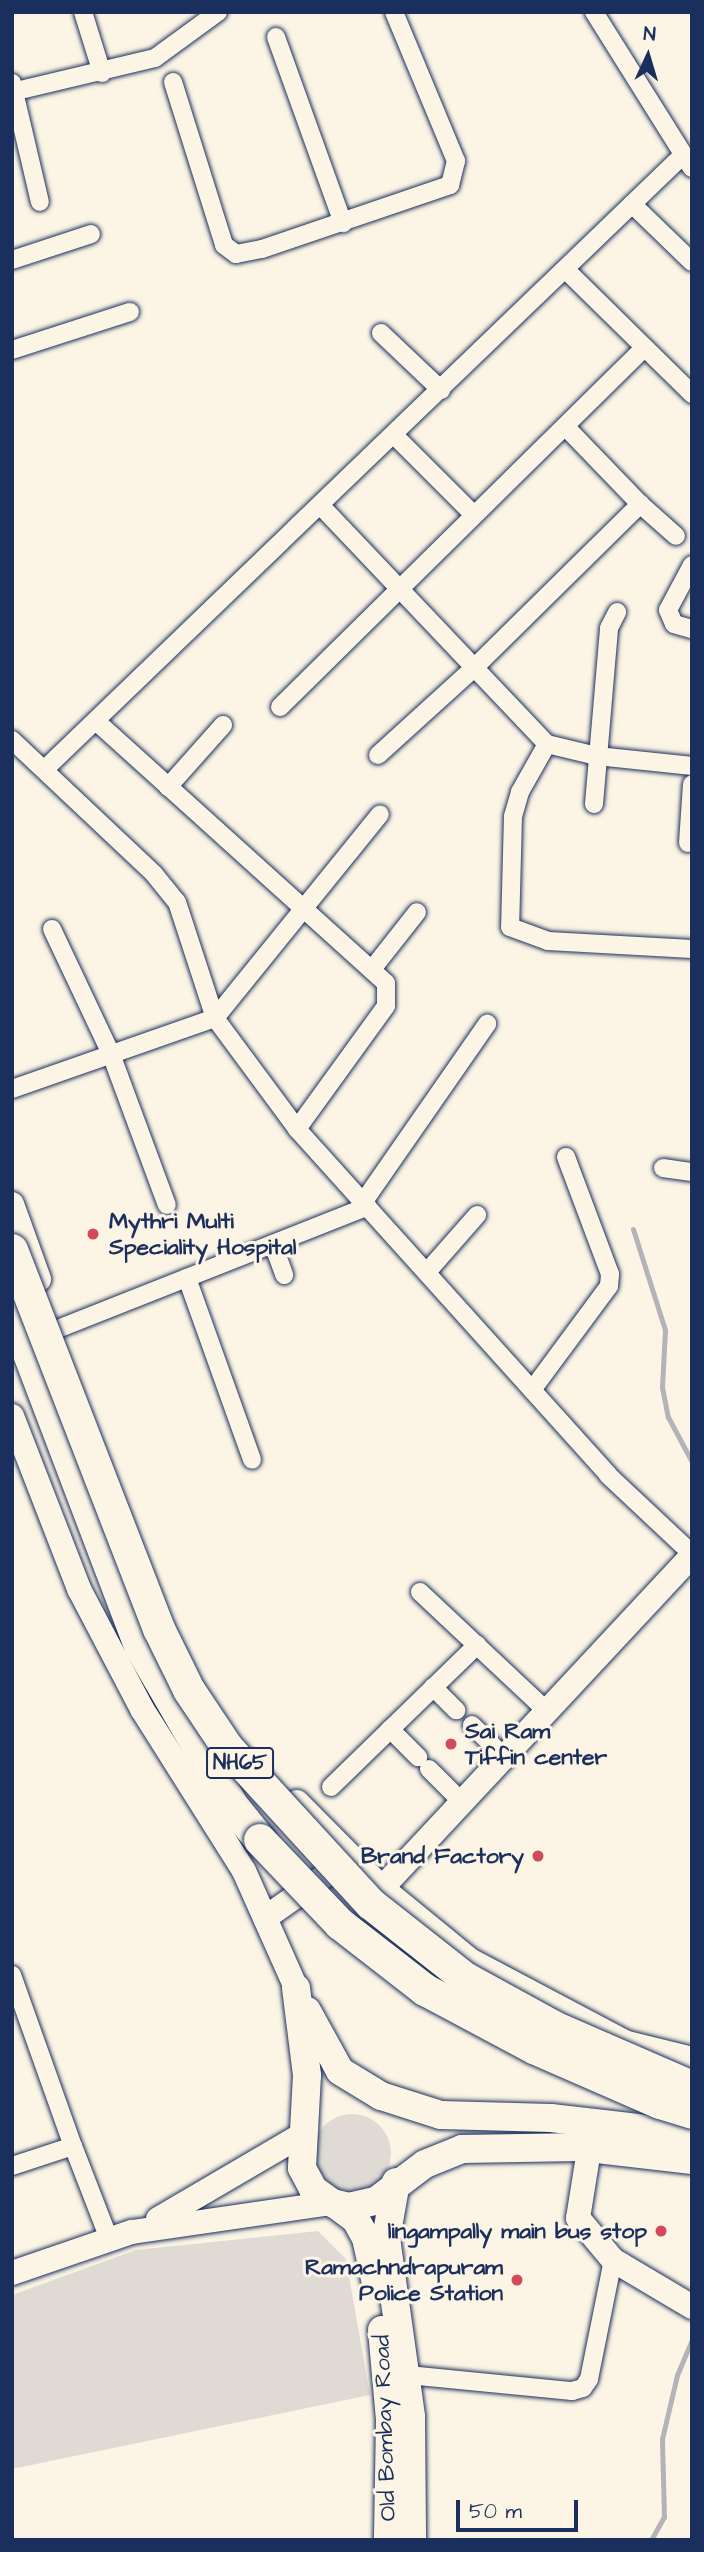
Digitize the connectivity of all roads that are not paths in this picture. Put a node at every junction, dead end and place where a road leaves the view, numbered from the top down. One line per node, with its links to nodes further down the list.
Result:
1 (83, 12): 6 (street)
2 (218, 12): 6 (street)
3 (394, 12): 12 (street)
4 (594, 12): 9 (street)
5 (276, 37): 12 (street)
6 (102, 73): 8 (street)
7 (173, 82): 12 (street)
8 (13, 89): 10 (street)
9 (687, 162): 11 (street)
10 (40, 202)
11 (632, 204): 15 (street); 16 (street)
12 (343, 223)
13 (92, 234): 14 (street)
14 (12, 260)
15 (692, 262)
16 (566, 270): 19 (street); 21 (street)
17 (130, 313): 20 (street)
18 (381, 333): 21 (street)
19 (643, 349): 22 (street); 23 (street)
20 (12, 350)
21 (441, 390): 24 (street)
22 (692, 394)
23 (566, 427): 25 (street); 27 (street)
24 (394, 435): 26 (street); 27 (street)
25 (640, 504): 28 (street); 33 (street)
26 (321, 506): 30 (street); 35 (street)
27 (474, 515): 30 (street)
28 (676, 536)
29 (692, 565): 32 (street)
30 (401, 587): 33 (street); 34 (street)
31 (617, 612): 40 (street)
32 (692, 629)
33 (476, 666): 38 (street); 39 (street)
34 (280, 707)
35 (97, 722): 42 (street); 44 (street)
36 (223, 724): 44 (street)
37 (12, 740): 42 (street)
38 (547, 744): 40 (street); 51 (street)
39 (378, 755)
40 (597, 755): 41 (street); 45 (street)
41 (692, 766)
42 (46, 768): 53 (street)
43 (692, 784): 47 (street)
44 (168, 787): 48 (street)
45 (594, 804)
46 (380, 814): 48 (street)
47 (688, 843)
48 (303, 909): 52 (street); 53 (street)
49 (417, 912): 52 (street)
50 (52, 929): 55 (street)
51 (692, 949)
52 (373, 968): 57 (street)
53 (215, 1018): 55 (street); 57 (street)
54 (487, 1024): 62 (street)
55 (111, 1054): 56 (street); 63 (street)
56 (12, 1089)
57 (297, 1129): 62 (street)
58 (566, 1157): 72 (street)
59 (663, 1168): 60 (street)
60 (692, 1172)
61 (12, 1204): 71 (street)
62 (366, 1204): 65 (street); 67 (street)
63 (167, 1205)
64 (477, 1215): 67 (street)
65 (273, 1244): 68 (street); 69 (street)
66 (12, 1250): 71 (highway, NH65, bridge)
67 (426, 1272): 72 (street)
68 (284, 1275)
69 (187, 1278): 71 (street); 74 (street)
70 (12, 1309): 93 (highway, NH65, bridge)
71 (51, 1332): 86 (street); 92 (highway, NH65, bridge)
72 (532, 1390): 75 (street)
73 (12, 1416): 88 (street)
74 (252, 1460)
75 (692, 1555): 80 (street)
76 (419, 1592): 77 (street)
77 (477, 1645): 78 (street); 80 (street)
78 (433, 1687): 79 (street); 82 (street)
79 (456, 1710)
80 (548, 1712): 83 (street)
81 (472, 1725): 83 (street)
82 (390, 1729): 84 (street); 85 (street)
83 (505, 1758): 85 (street)
84 (331, 1787)
85 (464, 1804): 87 (street)
86 (351, 1857): 87 (street); 88 (street)
87 (382, 1888): 91 (street)
88 (265, 1918): 90 (street)
89 (14, 1983): 98 (street)
90 (296, 1988): 95 (main road, Old Bombay Road); 97 (main road)
91 (692, 2059)
92 (692, 2087)
93 (692, 2113)
94 (663, 2132): 96 (main road); 97 (main road); 99 (main road)
95 (305, 2133): 103 (main road, Old Bombay Road); 104 (street)
96 (692, 2134)
97 (590, 2136): 100 (main road); 102 (main road); 105 (street)
98 (73, 2146): 101 (street); 104 (street)
99 (692, 2153)
100 (692, 2160)
101 (12, 2166)
102 (397, 2182): 103 (main road); 108 (main road, Old Bombay Road)
103 (333, 2204): 104 (street); 109 (main road, Old Bombay Road)
104 (121, 2236): 106 (street)
105 (613, 2260): 107 (street); 108 (street)
106 (12, 2273)
107 (692, 2307)
108 (408, 2375): 109 (main road, Old Bombay Road)
109 (404, 2538)

